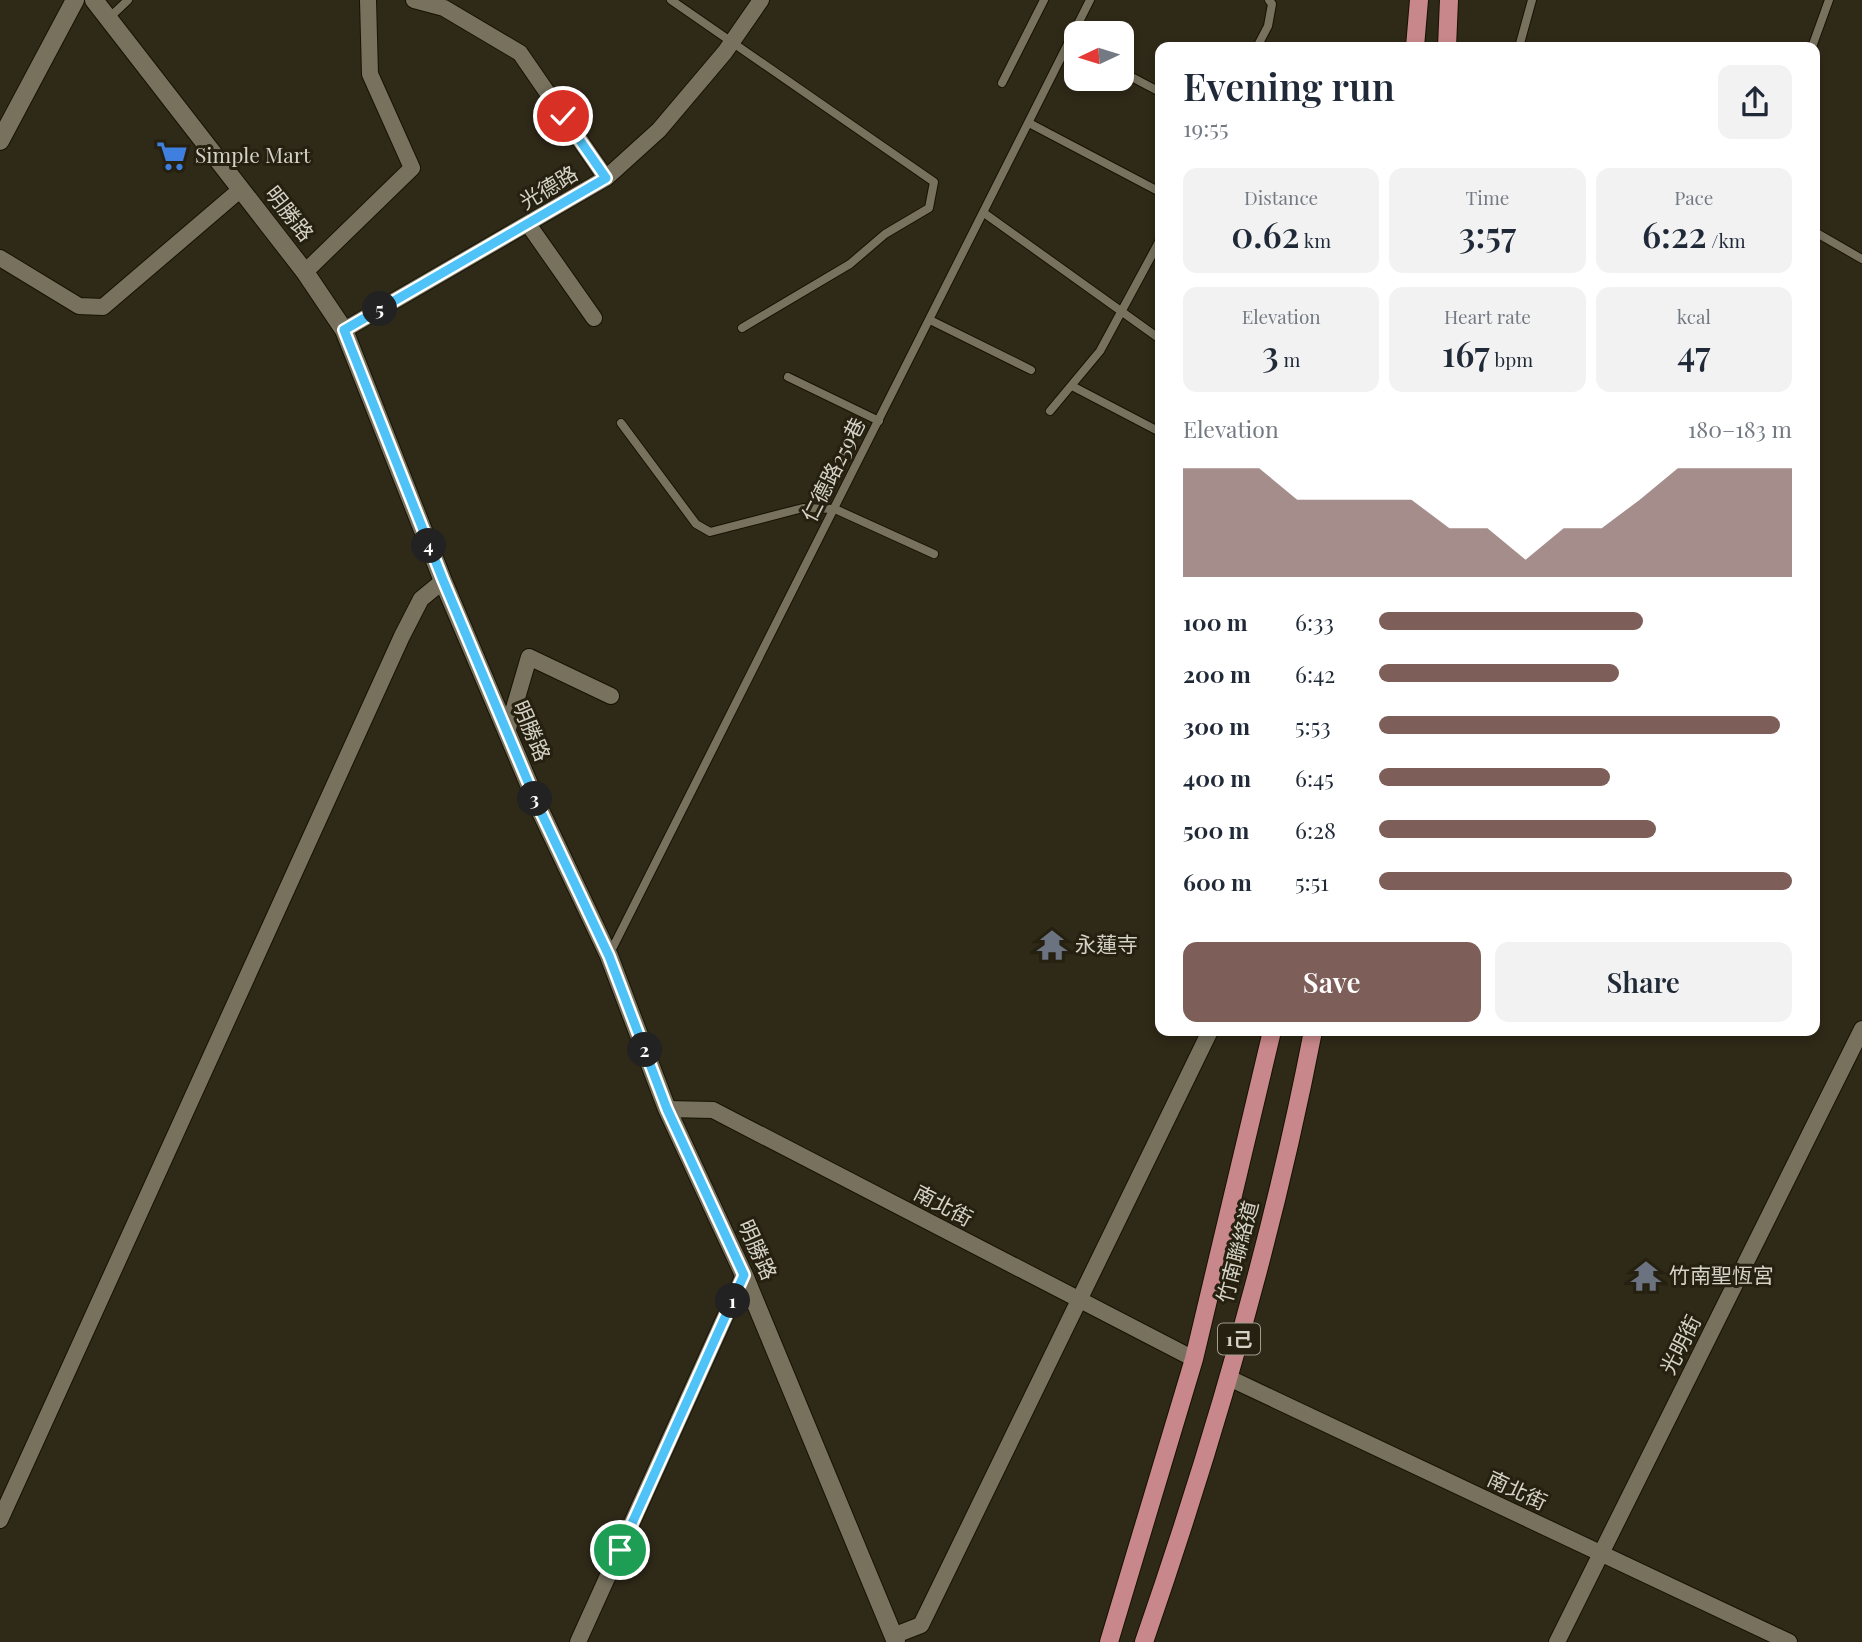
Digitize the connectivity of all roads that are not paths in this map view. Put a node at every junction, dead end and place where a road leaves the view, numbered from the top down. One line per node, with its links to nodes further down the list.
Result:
1 (75, 0): 27 (street)
2 (94, 0): 15 (street, 明勝路)
3 (128, 0): 15 (lane)
4 (368, 0): 39 (street)
5 (414, 0): 30 (street)
6 (671, 0): 22 (lane)
7 (761, 0): 22 (street, 光德路)
8 (1044, 0): 25 (lane)
9 (1090, 0): 16 (lane, 仁德路259巷)
10 (1269, 0): 17 (lane)
11 (1419, 0): 18 (main road)
12 (1449, 0): 19 (main road)
13 (1532, 0): 20 (lane)
14 (1829, 0): 21 (lane)
15 (109, 18): 32 (street, 明勝路)
16 (1082, 21)
17 (1260, 42)
18 (1415, 42)
19 (1447, 42)
20 (1520, 42)
21 (1814, 42)
22 (731, 43): 30 (street, 光德路); 43 (lane)
23 (1064, 61): 28 (lane, 仁德路259巷)
24 (1134, 78): 26 (lane)
25 (1002, 83)
26 (1155, 89)
27 (6, 112): 29 (street)
28 (1029, 123): 31 (lane); 33 (lane, 仁德路259巷)
29 (0, 141)
30 (606, 178): 34 (street, 光德路)
31 (1155, 189)
32 (241, 190): 37 (street); 39 (street, 明勝路)
33 (984, 213): 40 (lane); 42 (lane, 仁德路259巷)
34 (528, 225): 41 (street); 44 (street, 光德路)
35 (1820, 235): 38 (lane)
36 (1155, 249): 40 (lane)
37 (0, 258)
38 (1862, 259)
39 (305, 272): 44 (street, 明勝路)
40 (1121, 312): 45 (lane); 48 (lane)
41 (594, 318)
42 (930, 320): 46 (lane); 50 (lane, 仁德路259巷)
43 (743, 328)
44 (344, 330): 55 (street, 明勝路)
45 (1155, 336)
46 (1031, 370)
47 (788, 377): 50 (lane)
48 (1072, 386): 49 (lane); 52 (lane)
49 (1050, 411)
50 (879, 421): 53 (lane, 仁德路259巷)
51 (621, 424): 53 (lane)
52 (1155, 429)
53 (835, 509): 54 (lane); 58 (lane, 仁德路259巷)
54 (934, 554)
55 (443, 580): 57 (street, 明勝路); 68 (street)
56 (611, 696): 57 (street)
57 (506, 732): 58 (street, 明勝路)
58 (609, 956): 63 (street, 明勝路)
59 (1862, 1029): 69 (street, 光明街)
60 (1208, 1036): 65 (street)
61 (1271, 1036): 66 (main road, 竹南聯絡道 / 1己)
62 (1312, 1036): 67 (main road, 竹南聯絡道 / 1己)
63 (667, 1109): 64 (street, 明勝路); 65 (street, 南北街)
64 (744, 1275): 70 (street, 明勝路); 71 (street)
65 (1078, 1300): 66 (street, 南北街); 70 (street)
66 (1194, 1359): 72 (main road, 竹南聯絡道 / 1己)
67 (1228, 1378): 69 (street, 南北街); 73 (main road, 竹南聯絡道 / 1己)
68 (0, 1520)
69 (1600, 1554): 74 (street, 光明街); 75 (street, 南北街)
70 (894, 1639)
71 (578, 1642)
72 (1109, 1642)
73 (1143, 1642)
74 (1557, 1642)
75 (1789, 1642)

